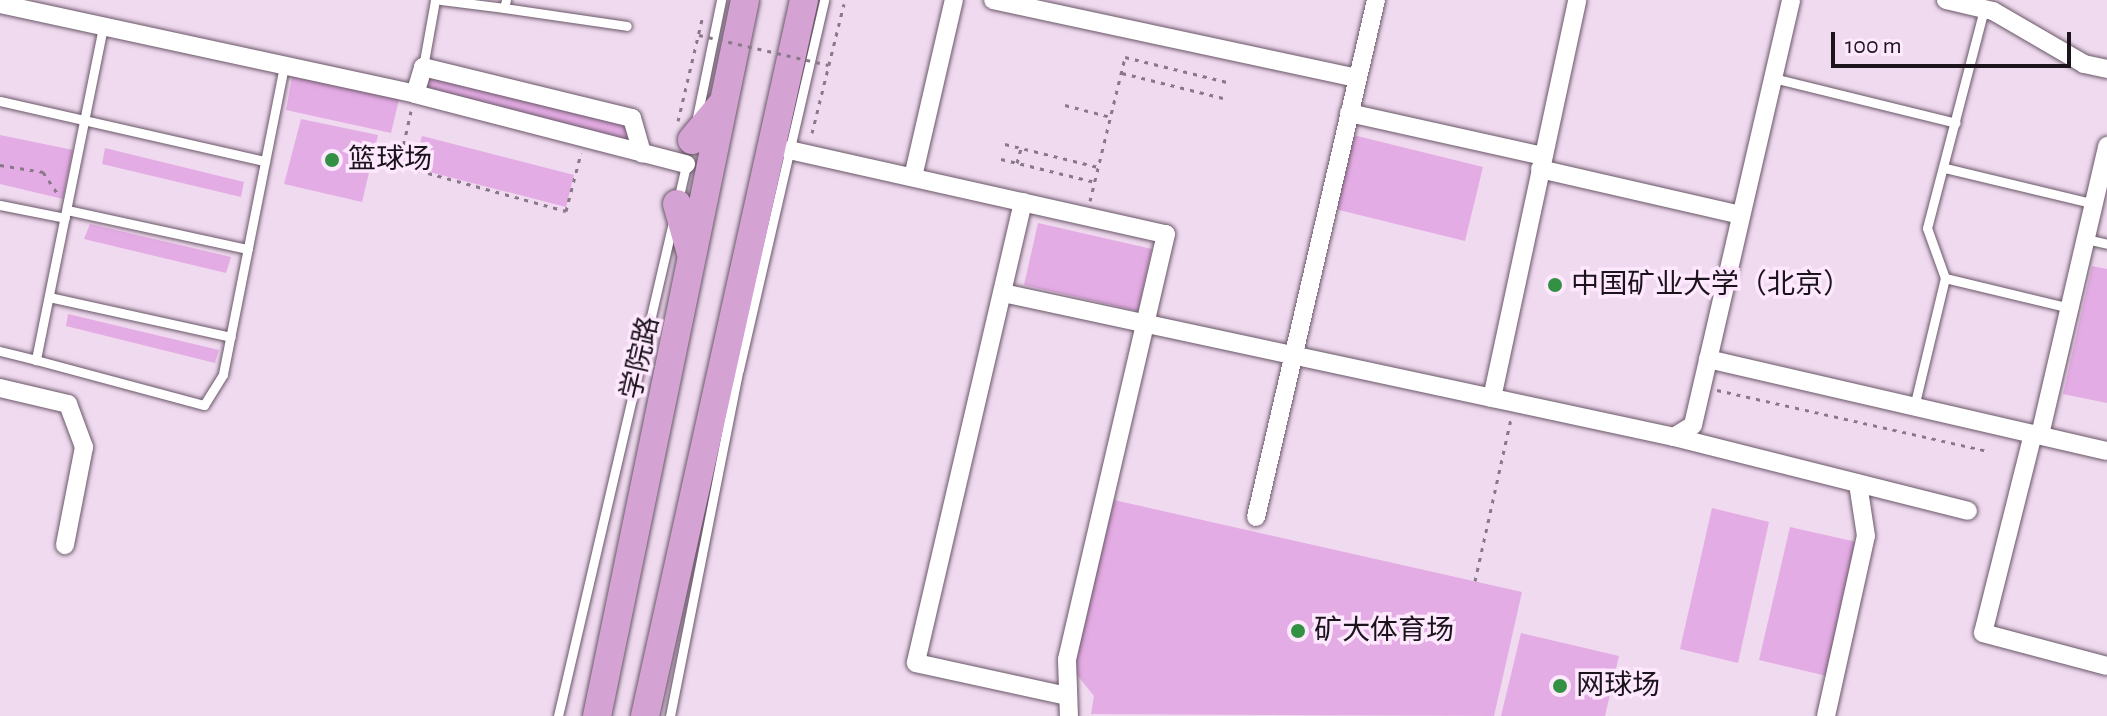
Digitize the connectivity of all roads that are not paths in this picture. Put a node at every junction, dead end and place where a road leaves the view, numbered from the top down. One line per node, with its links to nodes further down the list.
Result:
1 (438, 0): 13 (lane); 18 (lane)
2 (721, 0): 28 (lane, 学院路)
3 (745, 0): 24 (main road, 学院路)
4 (804, 0): 60 (main road)
5 (824, 0): 30 (lane)
6 (954, 0): 35 (street)
7 (993, 0): 20 (street)
8 (1376, 0): 20 (street)
9 (1577, 0): 33 (street)
10 (1791, 0): 21 (street)
11 (1946, 0): 14 (street)
12 (0, 4): 15 (street)
13 (505, 4): 16 (lane)
14 (1984, 9): 19 (street); 27 (lane)
15 (104, 26): 17 (street); 26 (lane)
16 (627, 26)
17 (284, 66): 22 (street); 32 (lane)
18 (423, 67): 22 (street); 31 (street)
19 (2107, 69)
20 (1357, 78): 25 (street)
21 (1773, 78): 27 (lane); 41 (street)
22 (415, 94): 31 (street)
23 (0, 101): 26 (lane)
24 (725, 101): 28 (main road); 45 (main road, 学院路)
25 (1349, 113): 33 (street); 53 (street)
26 (85, 119): 32 (lane); 40 (lane)
27 (1956, 123): 34 (lane)
28 (685, 143): 31 (street); 37 (lane, 学院路)
29 (2107, 148): 38 (street)
30 (789, 150): 35 (street); 56 (lane)
31 (642, 154)
32 (265, 161): 44 (lane)
33 (1542, 163): 41 (street); 58 (street)
34 (1945, 168): 38 (lane); 46 (lane)
35 (913, 177): 36 (street)
36 (1023, 202): 47 (street); 50 (street)
37 (677, 204): 45 (main road); 70 (lane, 学院路)
38 (2095, 204): 42 (street)
39 (0, 205): 40 (lane)
40 (66, 214): 44 (lane); 48 (lane)
41 (1741, 215): 54 (street)
42 (2086, 239): 43 (lane); 49 (street)
43 (2107, 244)
44 (248, 249): 51 (lane)
45 (692, 256): 71 (main road, 学院路)
46 (1945, 278): 49 (lane); 59 (lane)
47 (1003, 293): 50 (street); 69 (street)
48 (49, 297): 51 (lane); 55 (lane)
49 (2070, 308): 61 (street)
50 (1145, 322): 53 (street); 69 (street)
51 (231, 337): 55 (lane)
52 (0, 351): 55 (lane)
53 (1295, 355): 58 (street); 66 (street)
54 (1708, 359): 59 (street); 62 (street)
55 (36, 360)
56 (739, 369): 60 (main road); 73 (lane)
57 (0, 388): 67 (street)
58 (1492, 398): 62 (street)
59 (1914, 407): 61 (street)
60 (712, 416): 72 (main road)
61 (2036, 435): 63 (street); 68 (street)
62 (1674, 437): 64 (street)
63 (2107, 451)
64 (1858, 484): 65 (street); 75 (street)
65 (1968, 511)
66 (1256, 517)
67 (65, 545)
68 (2107, 666)
69 (1067, 696): 74 (street)
70 (558, 716)
71 (597, 716)
72 (645, 716)
73 (670, 716)
74 (1069, 716)
75 (1826, 716)

